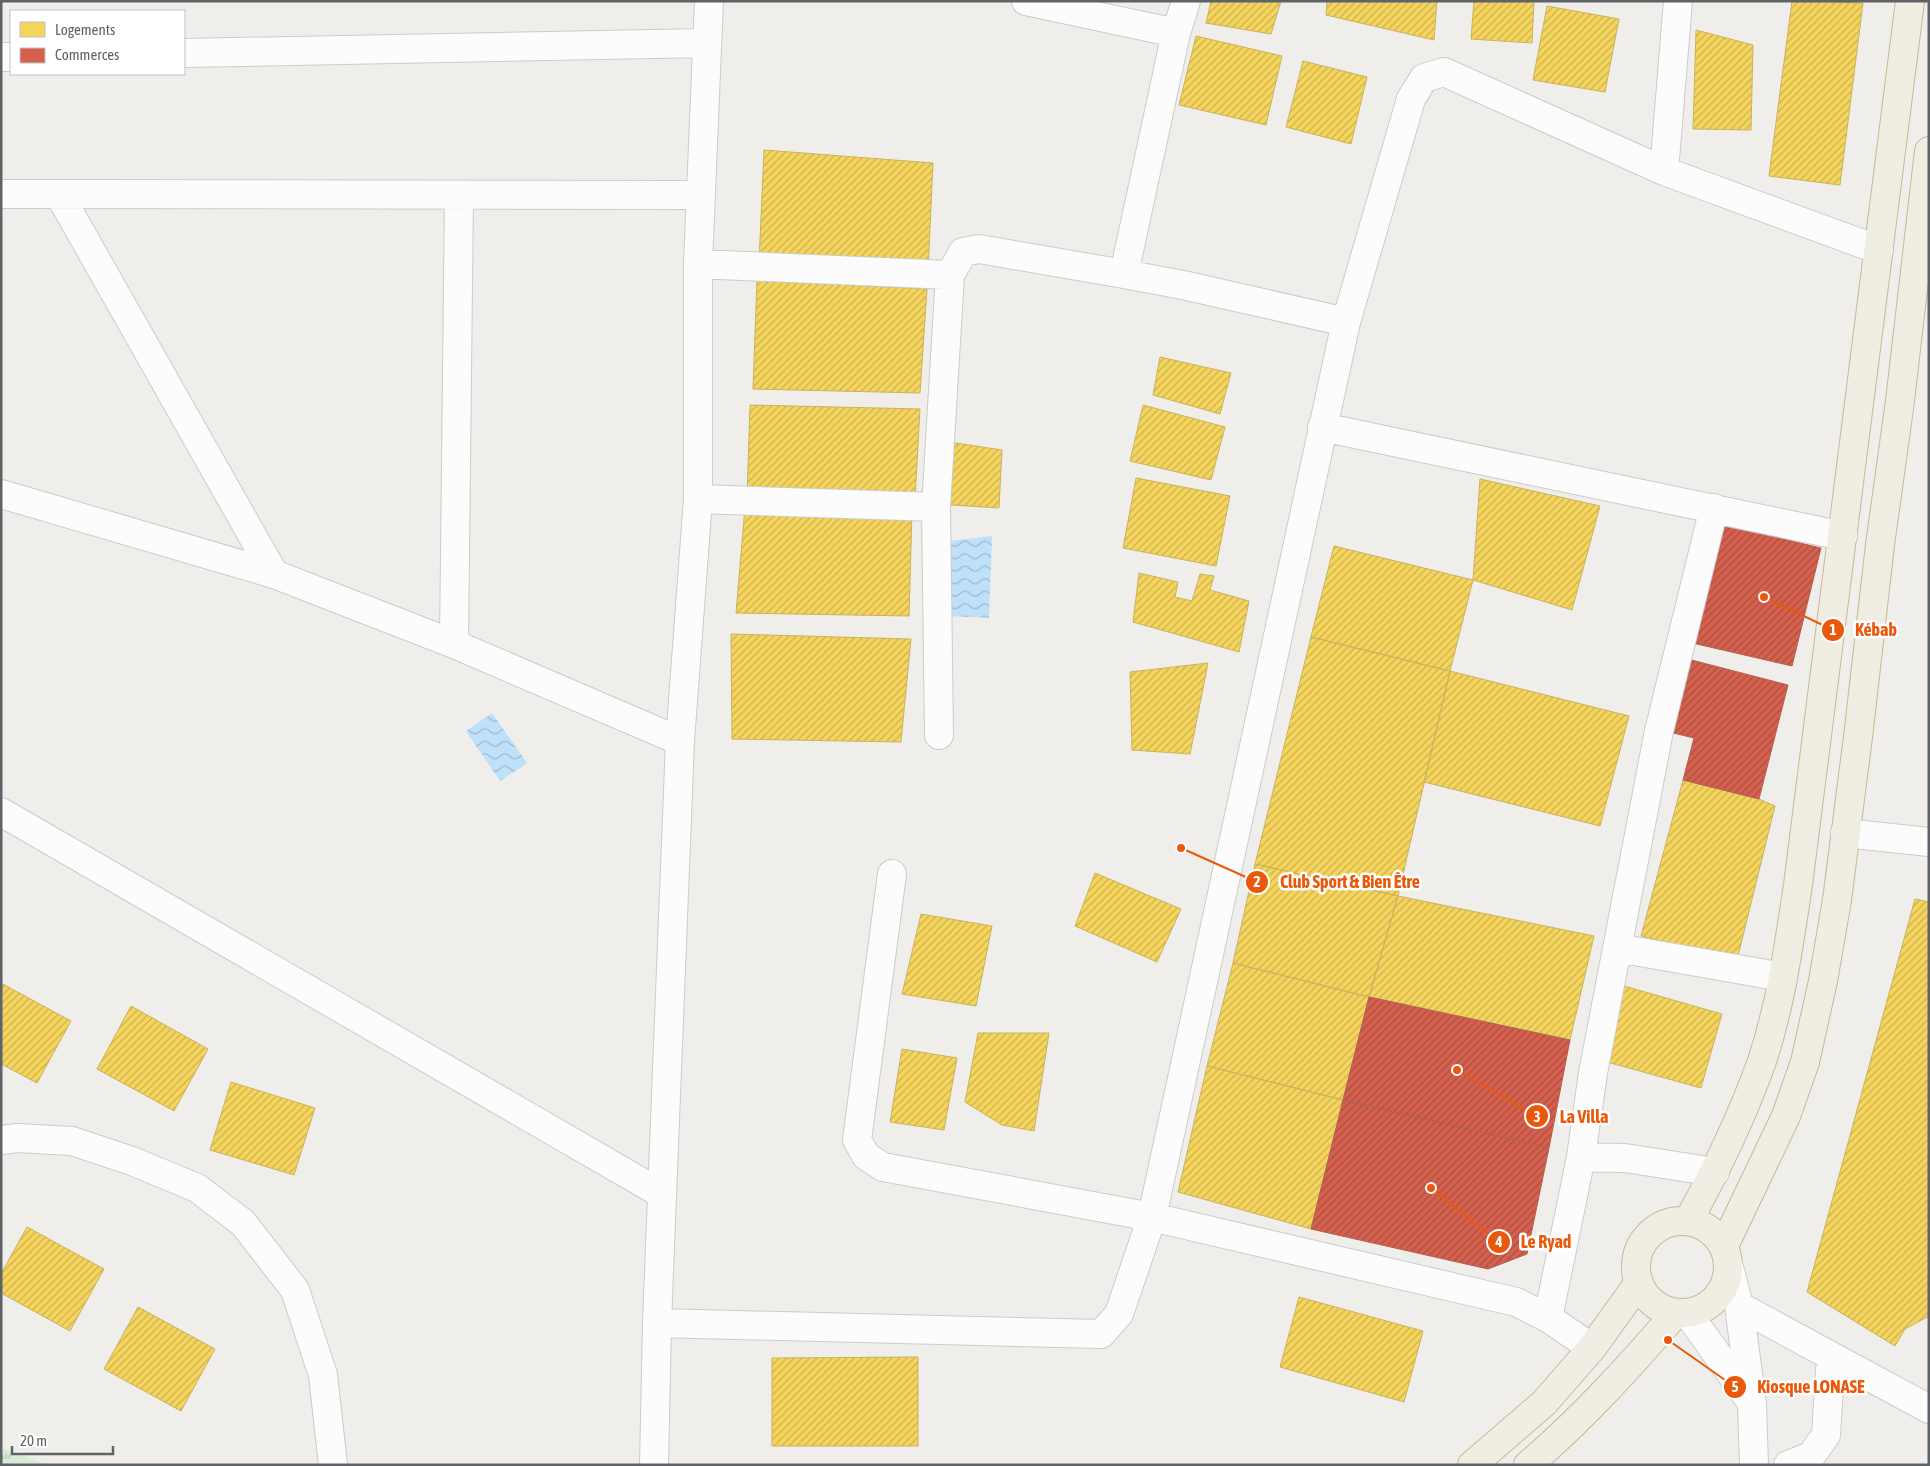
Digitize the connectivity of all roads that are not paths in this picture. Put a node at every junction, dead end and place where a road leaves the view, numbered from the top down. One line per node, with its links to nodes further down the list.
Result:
1 (709, 1): 7 (street)
2 (1026, 1): 6 (street)
3 (1186, 1): 6 (street)
4 (1678, 1): 10 (street)
5 (1910, 1): 15 (highway)
6 (1176, 33): 19 (street)
7 (707, 43): 8 (street); 14 (street)
8 (185, 53)
9 (1929, 151): 17 (highway)
10 (1664, 171): 15 (street); 20 (street)
11 (1, 194): 12 (street)
12 (59, 194): 13 (street); 27 (street)
13 (459, 195): 14 (street); 28 (street)
14 (701, 195): 16 (street)
15 (1879, 250): 26 (highway)
16 (698, 264): 18 (street); 23 (street)
17 (1922, 265): 32 (highway)
18 (950, 274): 19 (street); 24 (street)
19 (1124, 274): 20 (street)
20 (1346, 322): 21 (street)
21 (1322, 427): 25 (street); 41 (street)
22 (1, 494): 27 (street)
23 (698, 499): 24 (street); 30 (street)
24 (936, 507): 29 (street)
25 (1714, 508): 26 (street); 35 (street)
26 (1843, 536): 36 (highway)
27 (274, 574): 28 (street)
28 (454, 644): 30 (street)
29 (939, 735)
30 (680, 741): 40 (street)
31 (1, 812): 40 (street)
32 (1845, 833): 33 (street); 43 (highway)
33 (1929, 842)
34 (892, 874): 41 (street)
35 (1617, 948): 36 (street); 38 (street)
36 (1783, 977): 39 (highway)
37 (1, 1140): 53 (street)
38 (1581, 1157): 39 (street); 47 (street)
39 (1715, 1172): 42 (highway)
40 (662, 1194): 48 (street)
41 (1152, 1217): 47 (street); 48 (street)
42 (1688, 1221): 43 (highway); 44 (highway)
43 (1727, 1256): 45 (street); 46 (highway)
44 (1638, 1284): 46 (highway); 49 (highway)
45 (1739, 1306): 50 (street); 51 (street)
46 (1682, 1314): 51 (street); 56 (highway)
47 (1548, 1318): 49 (street)
48 (658, 1323): 54 (street)
49 (1592, 1348): 55 (highway)
50 (1831, 1356): 52 (street); 58 (street)
51 (1752, 1404): 57 (street)
52 (1929, 1410)
53 (333, 1465)
54 (654, 1465)
55 (1472, 1465)
56 (1528, 1465)
57 (1754, 1465)
58 (1788, 1465)

